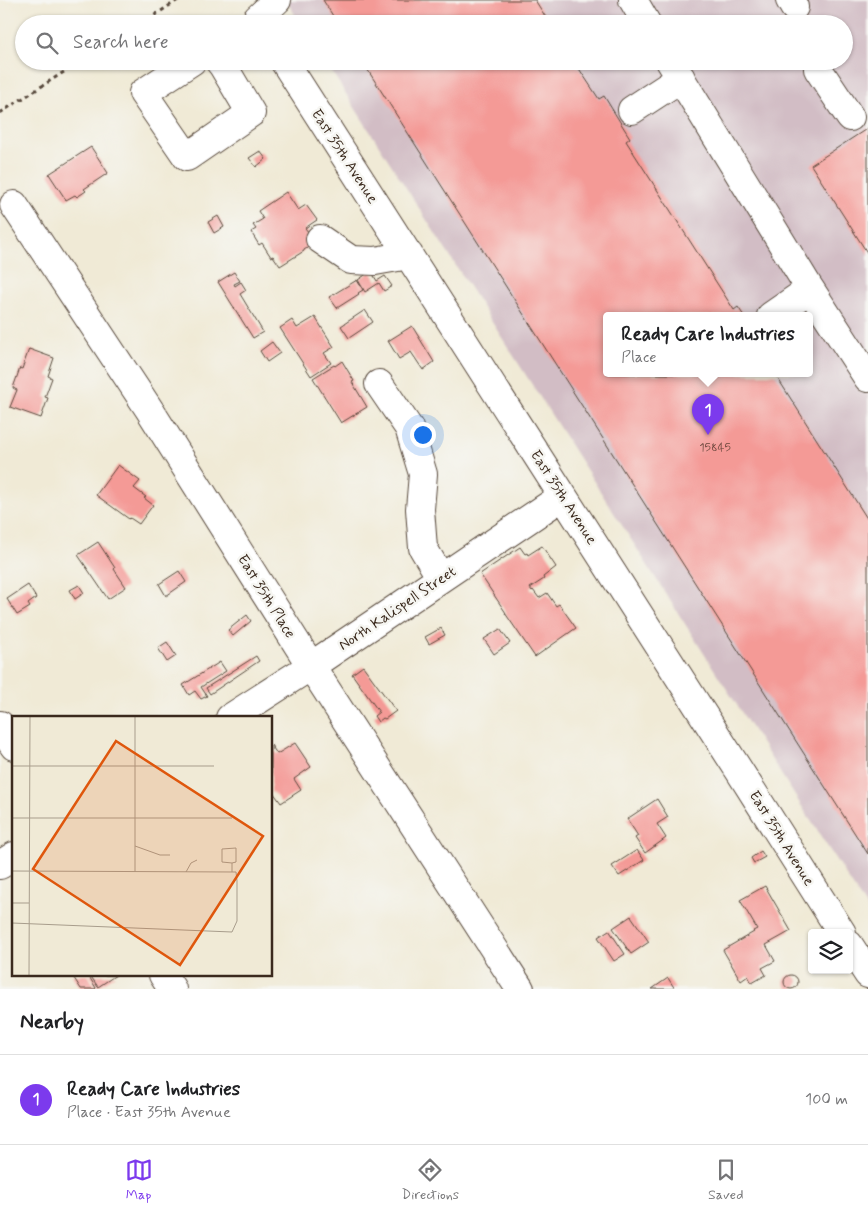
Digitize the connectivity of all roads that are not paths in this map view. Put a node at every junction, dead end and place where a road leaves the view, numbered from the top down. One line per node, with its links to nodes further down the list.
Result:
1 (277, 0): 3 (street)
2 (632, 0): 4 (street)
3 (265, 15)
4 (641, 15)
5 (178, 70): 6 (street)
6 (228, 70)
7 (290, 70): 14 (street, East 35th Avenue)
8 (676, 70): 10 (street); 15 (street)
9 (819, 70): 11 (street)
10 (632, 110)
11 (850, 117)
12 (14, 205): 21 (street, East 35th Place)
13 (320, 238): 14 (street)
14 (408, 254): 19 (street, East 35th Avenue)
15 (810, 289): 16 (street); 17 (street)
16 (777, 312)
17 (868, 378)
18 (379, 384): 20 (street)
19 (563, 496): 20 (street, North Kalispell Street); 27 (street, East 35th Avenue)
20 (441, 578): 21 (street, North Kalispell Street)
21 (311, 666): 22 (street, North Kalispell Street); 32 (street, East 35th Place)
22 (233, 716)
23 (0, 724): 24 (street)
24 (12, 743)
25 (12, 857): 26 (street)
26 (0, 865)
27 (839, 929)
28 (853, 951): 29 (street)
29 (868, 974)
30 (165, 976): 31 (street)
31 (172, 989)
32 (520, 989)

